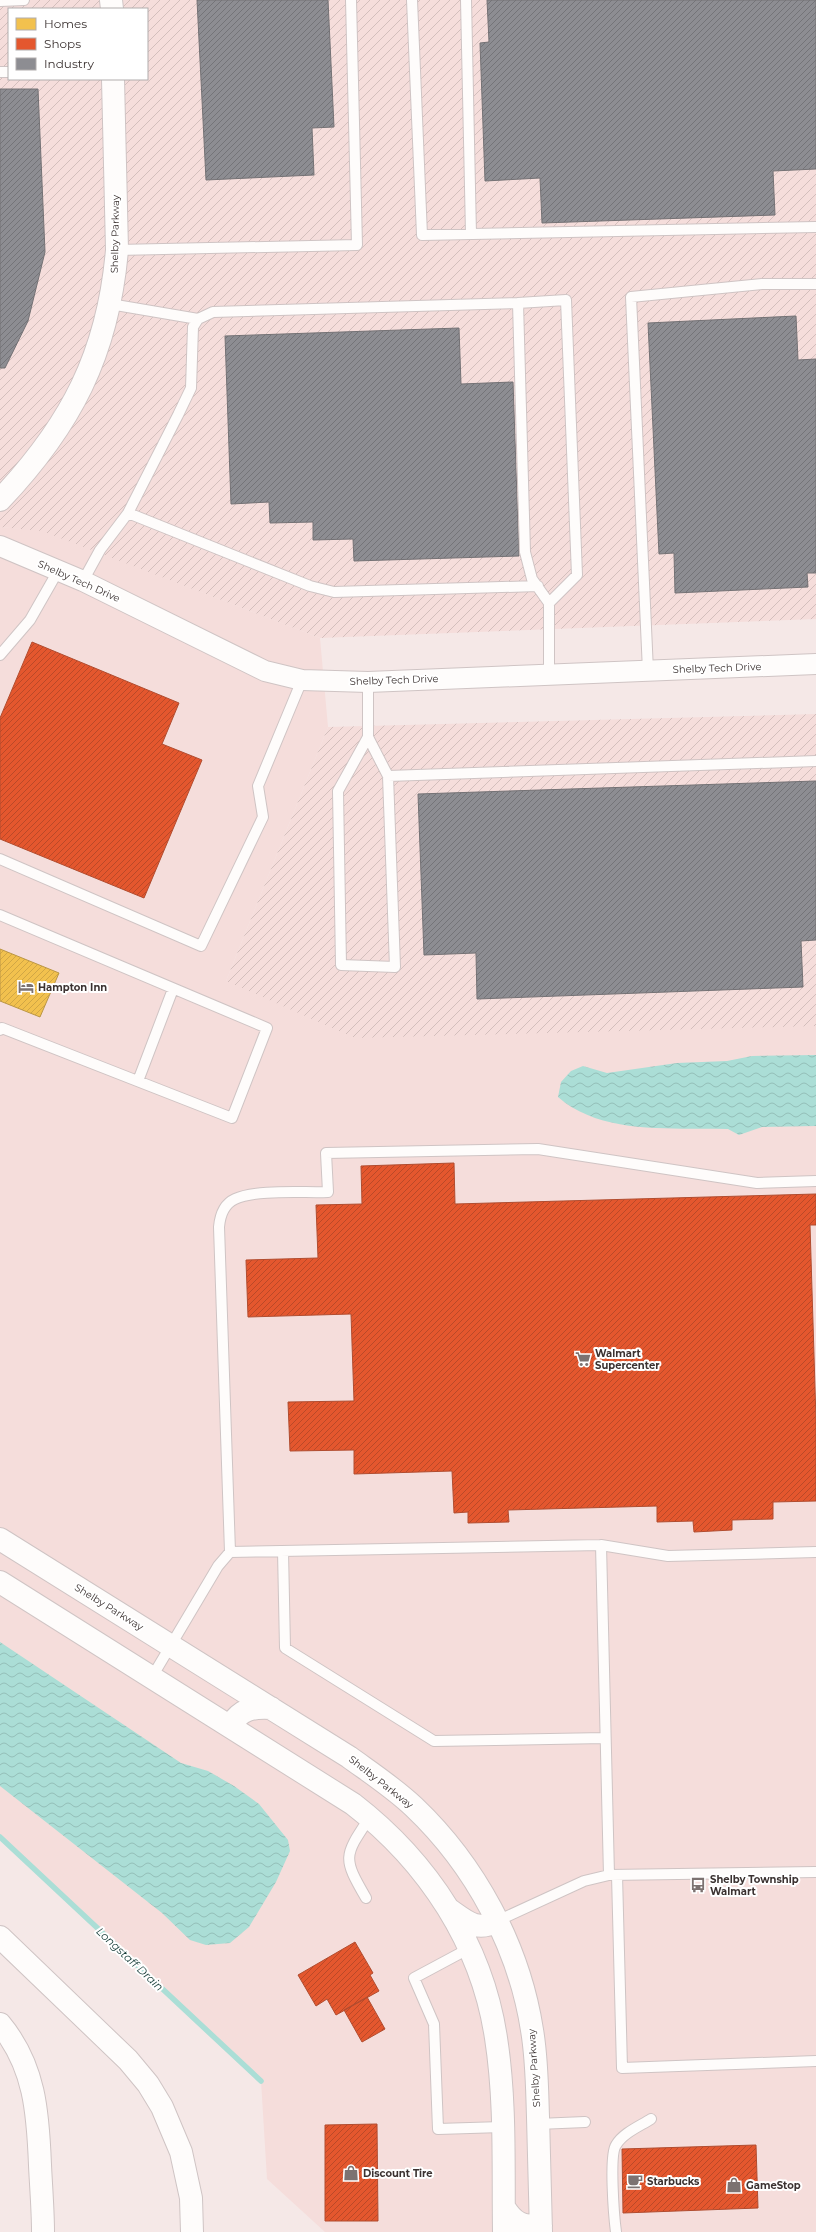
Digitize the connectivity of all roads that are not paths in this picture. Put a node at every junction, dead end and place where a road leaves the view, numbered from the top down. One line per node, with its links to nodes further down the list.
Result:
1 (9, 0): 2 (lane); 6 (lane)
2 (24, 0)
3 (351, 0): 10 (lane)
4 (412, 0): 9 (lane)
5 (466, 0): 9 (lane)
6 (0, 1)
7 (113, 80): 10 (main road, Shelby Parkway)
8 (816, 227): 9 (lane)
9 (470, 234)
10 (117, 250): 13 (main road, Shelby Parkway)
11 (816, 284): 24 (lane)
12 (518, 303): 14 (lane); 20 (lane); 21 (lane)
13 (110, 304): 14 (lane); 15 (main road, Shelby Parkway)
14 (198, 319): 16 (lane)
15 (0, 500)
16 (128, 513): 19 (lane); 20 (lane)
17 (0, 546): 18 (street, Shelby Tech Drive)
18 (58, 571): 19 (street, Shelby Tech Drive); 22 (lane)
19 (83, 581): 26 (street, Shelby Tech Drive)
20 (538, 586): 21 (lane)
21 (549, 603): 25 (lane)
22 (0, 655)
23 (816, 664): 24 (street, Shelby Tech Drive)
24 (648, 671): 25 (street, Shelby Tech Drive)
25 (549, 674): 27 (street, Shelby Tech Drive)
26 (302, 680): 27 (street, Shelby Tech Drive); 31 (lane)
27 (368, 682): 28 (lane)
28 (368, 737): 30 (lane); 30 (lane)
29 (816, 761): 30 (lane)
30 (388, 776)
31 (0, 859)
32 (0, 916): 33 (lane)
33 (173, 989): 35 (lane); 35 (lane)
34 (1, 1028): 35 (lane)
35 (138, 1081)
36 (816, 1181): 40 (lane)
37 (0, 1539): 43 (main road, Shelby Parkway)
38 (601, 1545): 39 (lane); 41 (lane); 47 (lane)
39 (283, 1551): 40 (lane); 47 (lane)
40 (230, 1552): 43 (lane)
41 (816, 1552)
42 (0, 1582): 44 (main road)
43 (171, 1646): 44 (lane); 45 (main road, Shelby Parkway)
44 (152, 1677): 46 (main road)
45 (271, 1708): 46 (main road); 53 (main road, Shelby Parkway)
46 (230, 1726): 48 (main road)
47 (606, 1738): 50 (lane)
48 (370, 1817): 51 (lane); 52 (main road)
49 (816, 1872): 50 (lane)
50 (613, 1875): 53 (lane); 57 (lane)
51 (366, 1898)
52 (450, 1910): 53 (main road); 55 (main road)
53 (497, 1921): 60 (main road, Shelby Parkway)
54 (0, 1937): 65 (main road)
55 (470, 1948): 61 (main road); 61 (lane)
56 (0, 2024): 64 (main road)
57 (816, 2061)
58 (651, 2119): 67 (lane)
59 (585, 2122): 60 (lane)
60 (538, 2124): 63 (main road, Shelby Parkway)
61 (502, 2127): 62 (main road)
62 (504, 2206): 63 (main road); 66 (main road)
63 (541, 2229)
64 (43, 2232)
65 (192, 2232)
66 (504, 2232)
67 (616, 2232)

